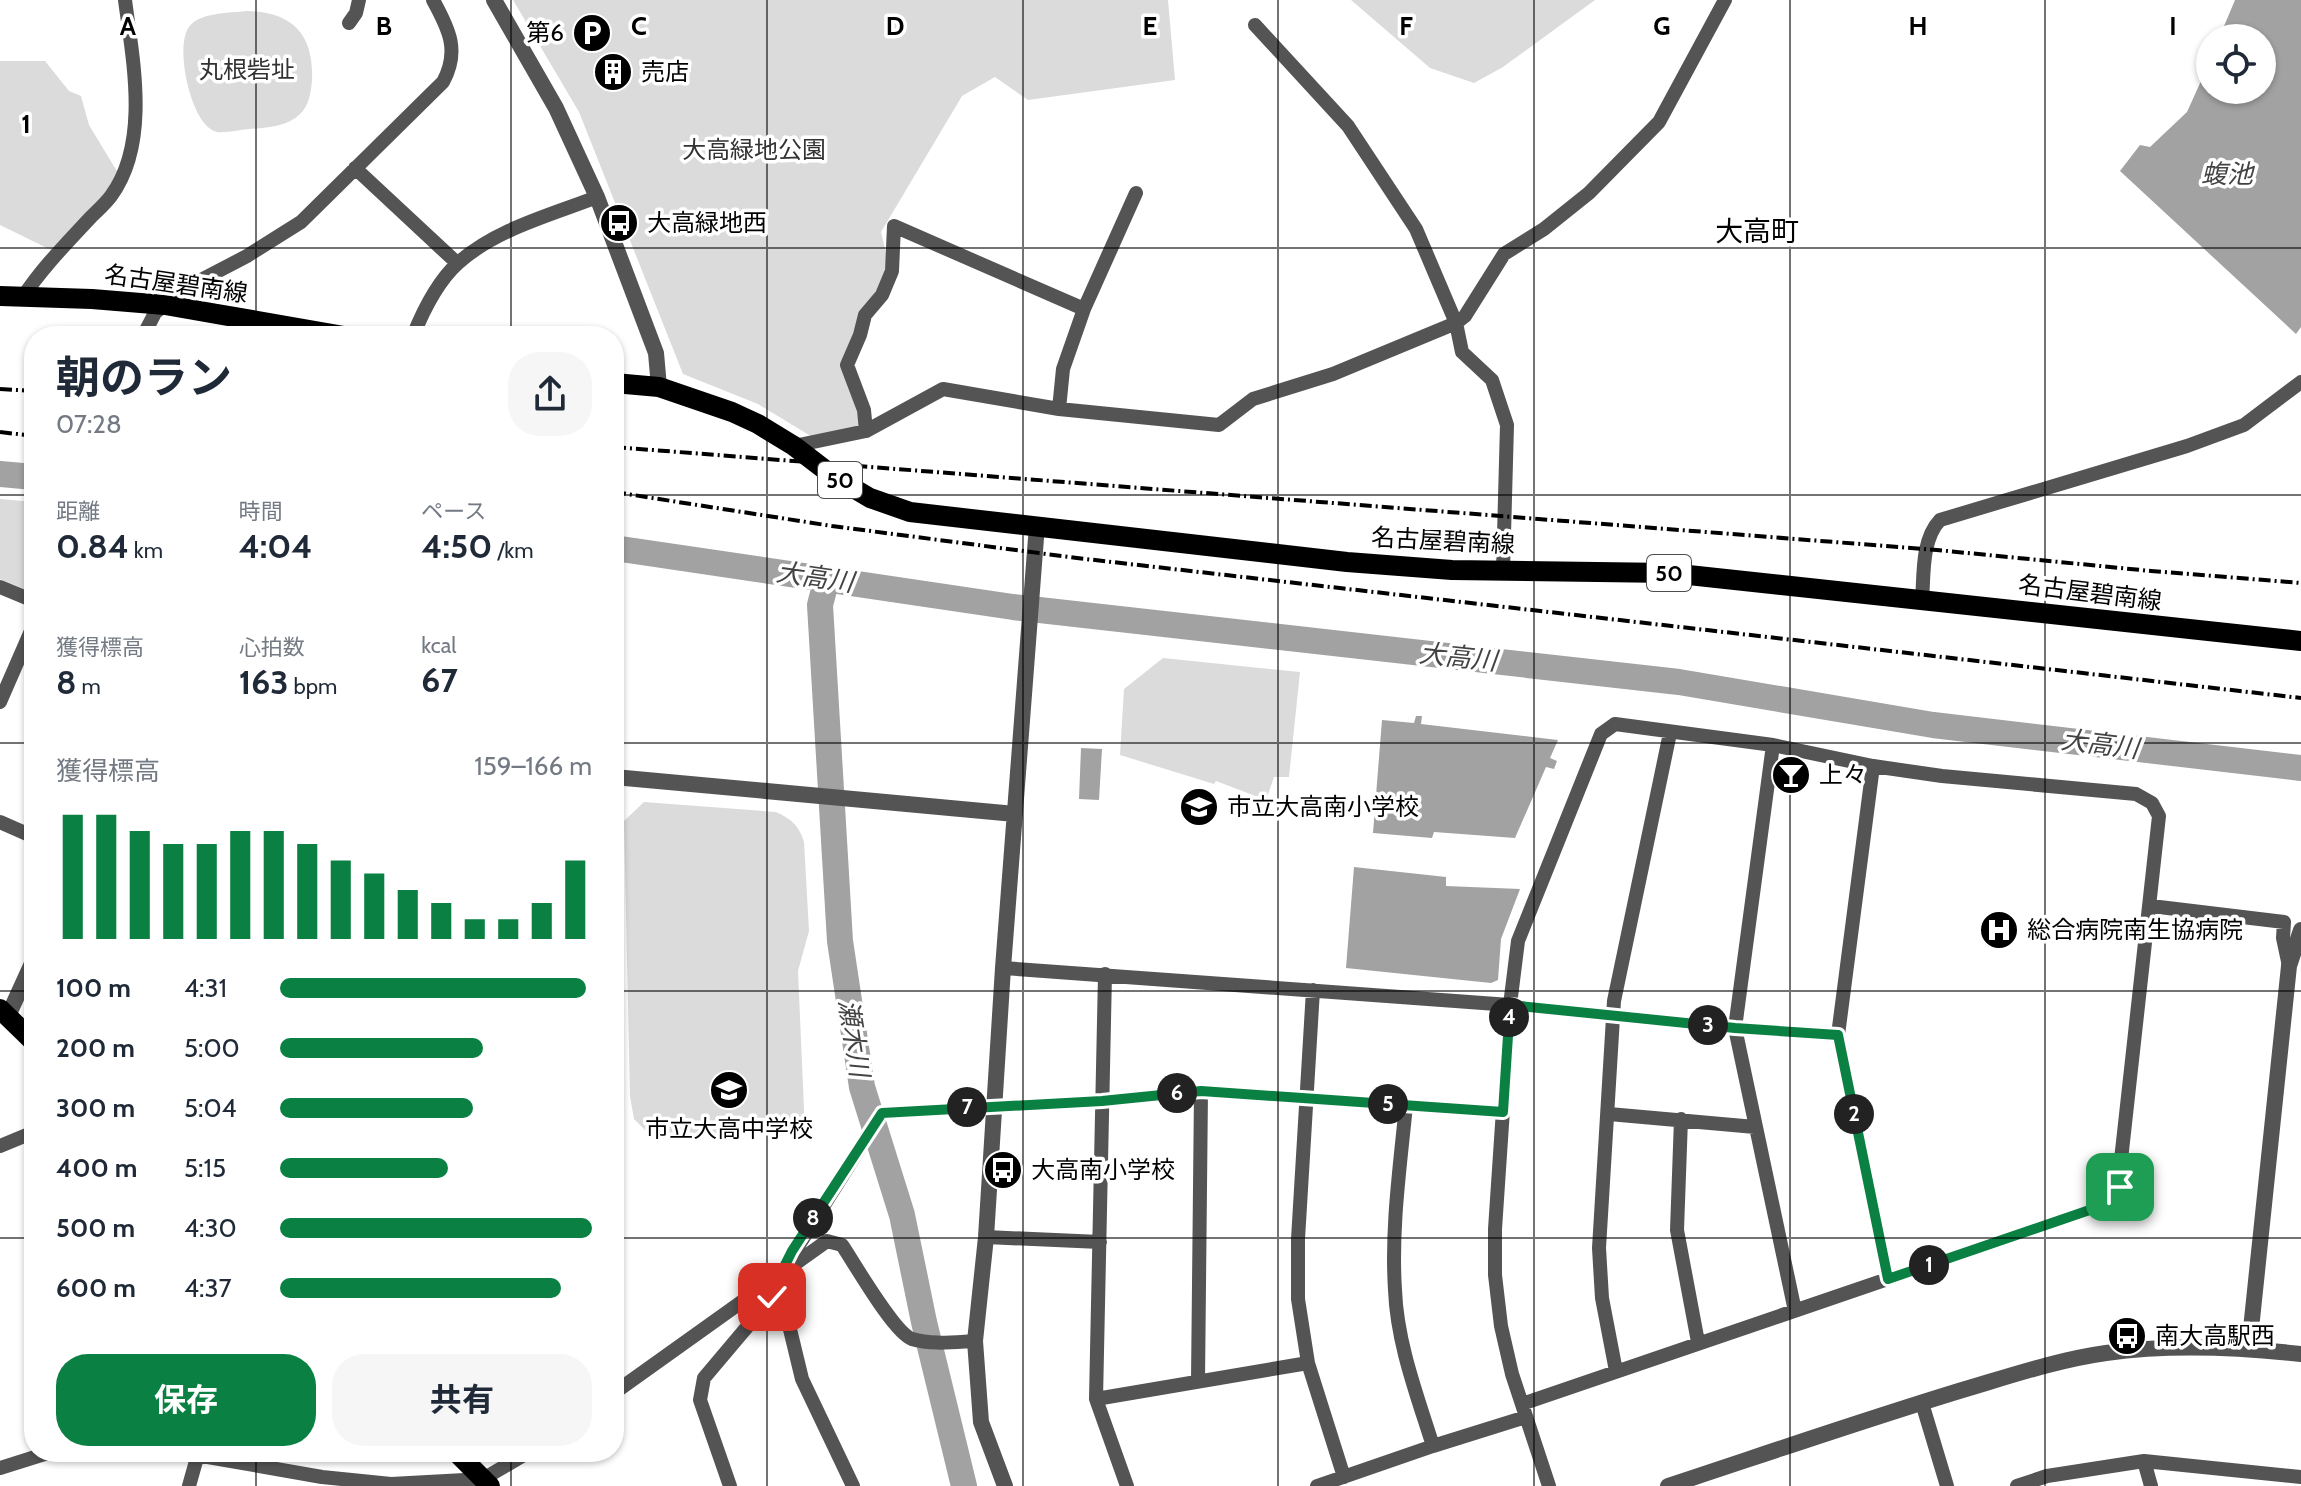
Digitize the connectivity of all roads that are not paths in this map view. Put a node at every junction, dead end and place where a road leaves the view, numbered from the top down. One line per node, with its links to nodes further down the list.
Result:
1 (125, 0): 13 (street)
2 (359, 0): 6 (street)
3 (433, 0): 8 (street)
4 (494, 0): 10 (street)
5 (1725, 0): 16 (street)
6 (349, 23)
7 (1255, 25): 16 (street)
8 (355, 168): 11 (street); 14 (street)
9 (1136, 193): 15 (street)
10 (597, 197): 11 (street); 22 (street)
11 (457, 263): 19 (street)
12 (0, 296): 13 (main road, 名古屋碧南線)
13 (23, 297): 14 (main road, 名古屋碧南線)
14 (165, 305): 17 (street); 18 (main road, 名古屋碧南線)
15 (1084, 309): 23 (street); 24 (street)
16 (1456, 323): 23 (street); 27 (street)
17 (148, 326)
18 (286, 326)
19 (418, 326)
20 (2301, 382): 30 (street)
21 (624, 384): 22 (main road, 名古屋碧南線 / 50)
22 (659, 387): 25 (main road, 名古屋碧南線 / 50)
23 (1059, 409): 24 (street)
24 (866, 431): 25 (street)
25 (794, 446): 26 (main road, 名古屋碧南線 / 50)
26 (1037, 525): 27 (main road, 名古屋碧南線 / 50); 38 (street)
27 (1503, 571): 30 (main road, 名古屋碧南線 / 50)
28 (0, 587): 29 (street)
29 (24, 597)
30 (1922, 602): 31 (main road, 名古屋碧南線 / 50)
31 (2301, 641)
32 (24, 647): 33 (street)
33 (0, 702)
34 (1670, 733): 35 (street); 48 (street); 49 (street)
35 (1773, 745): 36 (street); 51 (street)
36 (1873, 766): 41 (street); 53 (street)
37 (624, 778): 38 (street)
38 (1015, 814): 44 (street)
39 (0, 822): 40 (street)
40 (24, 831)
41 (2151, 906): 43 (street); 67 (street)
42 (2301, 930): 43 (street)
43 (2289, 966): 72 (street)
44 (1003, 968): 45 (street); 57 (street)
45 (1105, 974): 47 (street); 56 (street)
46 (24, 978): 50 (street)
47 (1313, 990): 48 (street); 55 (street)
48 (1510, 1005): 49 (street); 59 (street)
49 (1614, 1017): 51 (street); 60 (street)
50 (3, 1018): 52 (main road)
51 (1735, 1028): 53 (street); 62 (street)
52 (24, 1034)
53 (1838, 1035): 67 (street)
54 (1201, 1091): 55 (street); 56 (street); 76 (street)
55 (1308, 1099): 58 (street); 74 (street)
56 (1102, 1101): 57 (street); 66 (street)
57 (994, 1105): 65 (street); 68 (street)
58 (1406, 1105): 59 (street); 81 (street)
59 (1503, 1112): 80 (street)
60 (1609, 1114): 61 (street); 75 (street)
61 (1681, 1119): 62 (street); 71 (street)
62 (1755, 1127): 69 (street)
63 (24, 1136): 64 (street)
64 (0, 1146)
65 (986, 1237): 66 (street); 70 (street)
66 (1100, 1242): 78 (street)
67 (1888, 1279): 69 (street)
68 (780, 1282): 70 (street); 77 (street); 95 (street); 96 (street)
69 (1795, 1311): 71 (street)
70 (975, 1341): 97 (street)
71 (1698, 1342): 75 (street)
72 (2249, 1348): 73 (street); 79 (street)
73 (2301, 1354)
74 (1308, 1363): 76 (street); 90 (street)
75 (1616, 1371): 80 (street)
76 (1198, 1381): 78 (street)
77 (624, 1386)
78 (1096, 1399): 98 (street)
79 (1922, 1403): 101 (street); 102 (street)
80 (1524, 1410): 81 (street); 100 (street)
81 (1433, 1446): 90 (street)
82 (24, 1460): 88 (street)
83 (2144, 1461): 89 (street); 92 (street); 104 (street)
84 (196, 1462): 94 (street)
85 (241, 1462): 93 (street)
86 (465, 1462): 93 (main road)
87 (516, 1462): 93 (street)
88 (0, 1468)
89 (2250, 1471): 91 (street); 105 (street)
90 (1344, 1477): 99 (street)
91 (2301, 1477)
92 (2048, 1481): 103 (street)
93 (486, 1484)
94 (189, 1486)
95 (730, 1486)
96 (853, 1486)
97 (1005, 1486)
98 (1127, 1486)
99 (1317, 1486)
100 (1549, 1486)
101 (1668, 1486)
102 (1947, 1486)
103 (2017, 1486)
104 (2151, 1486)
105 (2254, 1486)

